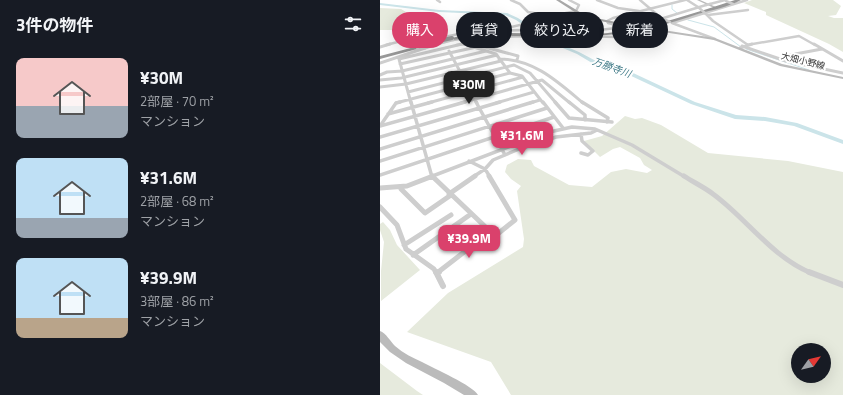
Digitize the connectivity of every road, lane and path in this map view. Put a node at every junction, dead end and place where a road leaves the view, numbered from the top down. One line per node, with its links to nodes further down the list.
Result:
1 (437, 0): 13 (street)
2 (511, 0): 19 (street)
3 (558, 0): 18 (main road)
4 (569, 0): 18 (street)
5 (597, 0): 21 (street)
6 (640, 0): 17 (street)
7 (686, 0): 16 (street); 17 (street)
8 (698, 0): 15 (main road)
9 (706, 0): 15 (street)
10 (725, 0): 14 (street, bridge); 15 (street)
11 (739, 0): 15 (highway)
12 (747, 0): 14 (street)
13 (440, 2)
14 (734, 3): 15 (highway); 23 (street); 24 (street)
15 (712, 5): 16 (street, bridge); 26 (highway)
16 (698, 7): 23 (street, bridge); 25 (street)
17 (650, 10): 21 (street); 22 (street)
18 (575, 11): 20 (street)
19 (528, 12)
20 (570, 12)
21 (641, 12)
22 (653, 12)
23 (705, 13): 24 (street); 32 (street)
24 (708, 15): 45 (street)
25 (668, 17)
26 (668, 18)
27 (612, 19): 29 (street)
28 (604, 20): 29 (main road)
29 (607, 21): 31 (main road); 33 (street)
30 (668, 21): 32 (street, bridge)
31 (612, 22)
32 (671, 22): 40 (street)
33 (604, 29)
34 (668, 32): 40 (main road, 大畑小野線)
35 (520, 34): 39 (highway)
36 (520, 36): 39 (street)
37 (456, 37): 39 (street)
38 (448, 39): 39 (street)
39 (452, 39): 41 (highway, bridge)
40 (715, 39): 47 (main road, 大畑小野線)
41 (448, 40)
42 (392, 44): 43 (street)
43 (389, 45): 48 (street); 56 (street)
44 (456, 45): 46 (street)
45 (748, 45): 47 (street); 54 (street)
46 (448, 47): 57 (street)
47 (741, 47): 68 (street); 77 (main road, 大畑小野線)
48 (380, 48)
49 (406, 48): 59 (highway)
50 (421, 48): 59 (highway); 64 (street); 65 (street)
51 (471, 48): 57 (street)
52 (478, 48): 55 (street)
53 (489, 48): 62 (street)
54 (822, 49): 63 (street); 68 (street)
55 (486, 51): 58 (street); 60 (street)
56 (380, 52)
57 (450, 53): 60 (street); 65 (street)
58 (496, 55): 61 (street); 66 (street)
59 (380, 57)
60 (454, 58): 66 (street); 69 (street)
61 (500, 60): 62 (street); 67 (street); 70 (street)
62 (517, 60): 98 (street)
63 (843, 61)
64 (380, 63)
65 (400, 64): 69 (street)
66 (456, 64): 70 (street); 74 (street)
67 (505, 66): 71 (street); 75 (street); 79 (street)
68 (811, 67): 72 (street)
69 (403, 71): 73 (street); 74 (street)
70 (460, 71): 75 (street); 80 (street)
71 (510, 73): 76 (street); 81 (street)
72 (843, 73)
73 (380, 75)
74 (404, 77): 78 (street); 80 (street)
75 (463, 77): 81 (street); 85 (street)
76 (523, 77): 82 (street); 84 (street)
77 (843, 78)
78 (380, 80)
79 (537, 82): 82 (street); 97 (street); 97 (street)
80 (406, 84): 83 (street); 85 (street)
81 (467, 84): 84 (street); 87 (street)
82 (528, 84): 86 (street); 88 (street)
83 (380, 87)
84 (471, 91): 88 (street); 90 (street)
85 (408, 92): 87 (street)
86 (534, 92): 89 (street); 91 (street)
87 (410, 99): 90 (street); 93 (street)
88 (475, 99): 91 (street); 94 (street)
89 (540, 100): 92 (street); 95 (street)
90 (412, 108): 93 (street); 94 (street)
91 (480, 108): 95 (street); 101 (street)
92 (547, 108): 96 (street); 102 (street)
93 (388, 114): 100 (street)
94 (415, 117): 100 (street); 101 (street)
95 (484, 117): 102 (street); 106 (street)
96 (554, 117): 103 (street); 108 (street)
97 (585, 120): 98 (street)
98 (607, 122): 99 (street)
99 (612, 122)
100 (380, 126)
101 (417, 126): 106 (street); 107 (street)
102 (490, 126): 108 (street); 109 (street)
103 (563, 128): 104 (street); 111 (street)
104 (597, 130): 105 (street); 130 (street)
105 (581, 134): 112 (street); 113 (street)
106 (420, 136): 109 (street); 110 (street)
107 (380, 137)
108 (495, 137): 111 (street); 114 (street)
109 (423, 147): 114 (street); 115 (street)
110 (380, 149)
111 (502, 149): 113 (street); 116 (street)
112 (581, 153)
113 (505, 155): 117 (street)
114 (427, 159): 118 (street); 119 (street)
115 (380, 161)
116 (469, 161): 117 (street); 119 (street)
117 (485, 169): 122 (street); 126 (street)
118 (380, 175)
119 (432, 178): 120 (street); 122 (street)
120 (401, 187): 121 (street); 122 (street)
121 (380, 188)
122 (450, 195): 124 (street)
123 (380, 207): 127 (street)
124 (471, 214): 126 (street); 128 (street)
125 (451, 215): 127 (street)
126 (490, 232): 129 (street)
127 (404, 245): 128 (street)
128 (413, 255): 129 (street)
129 (437, 273): 131 (street)
130 (843, 285)
131 (443, 286)
132 (380, 335): 133 (main road)
133 (473, 395)

